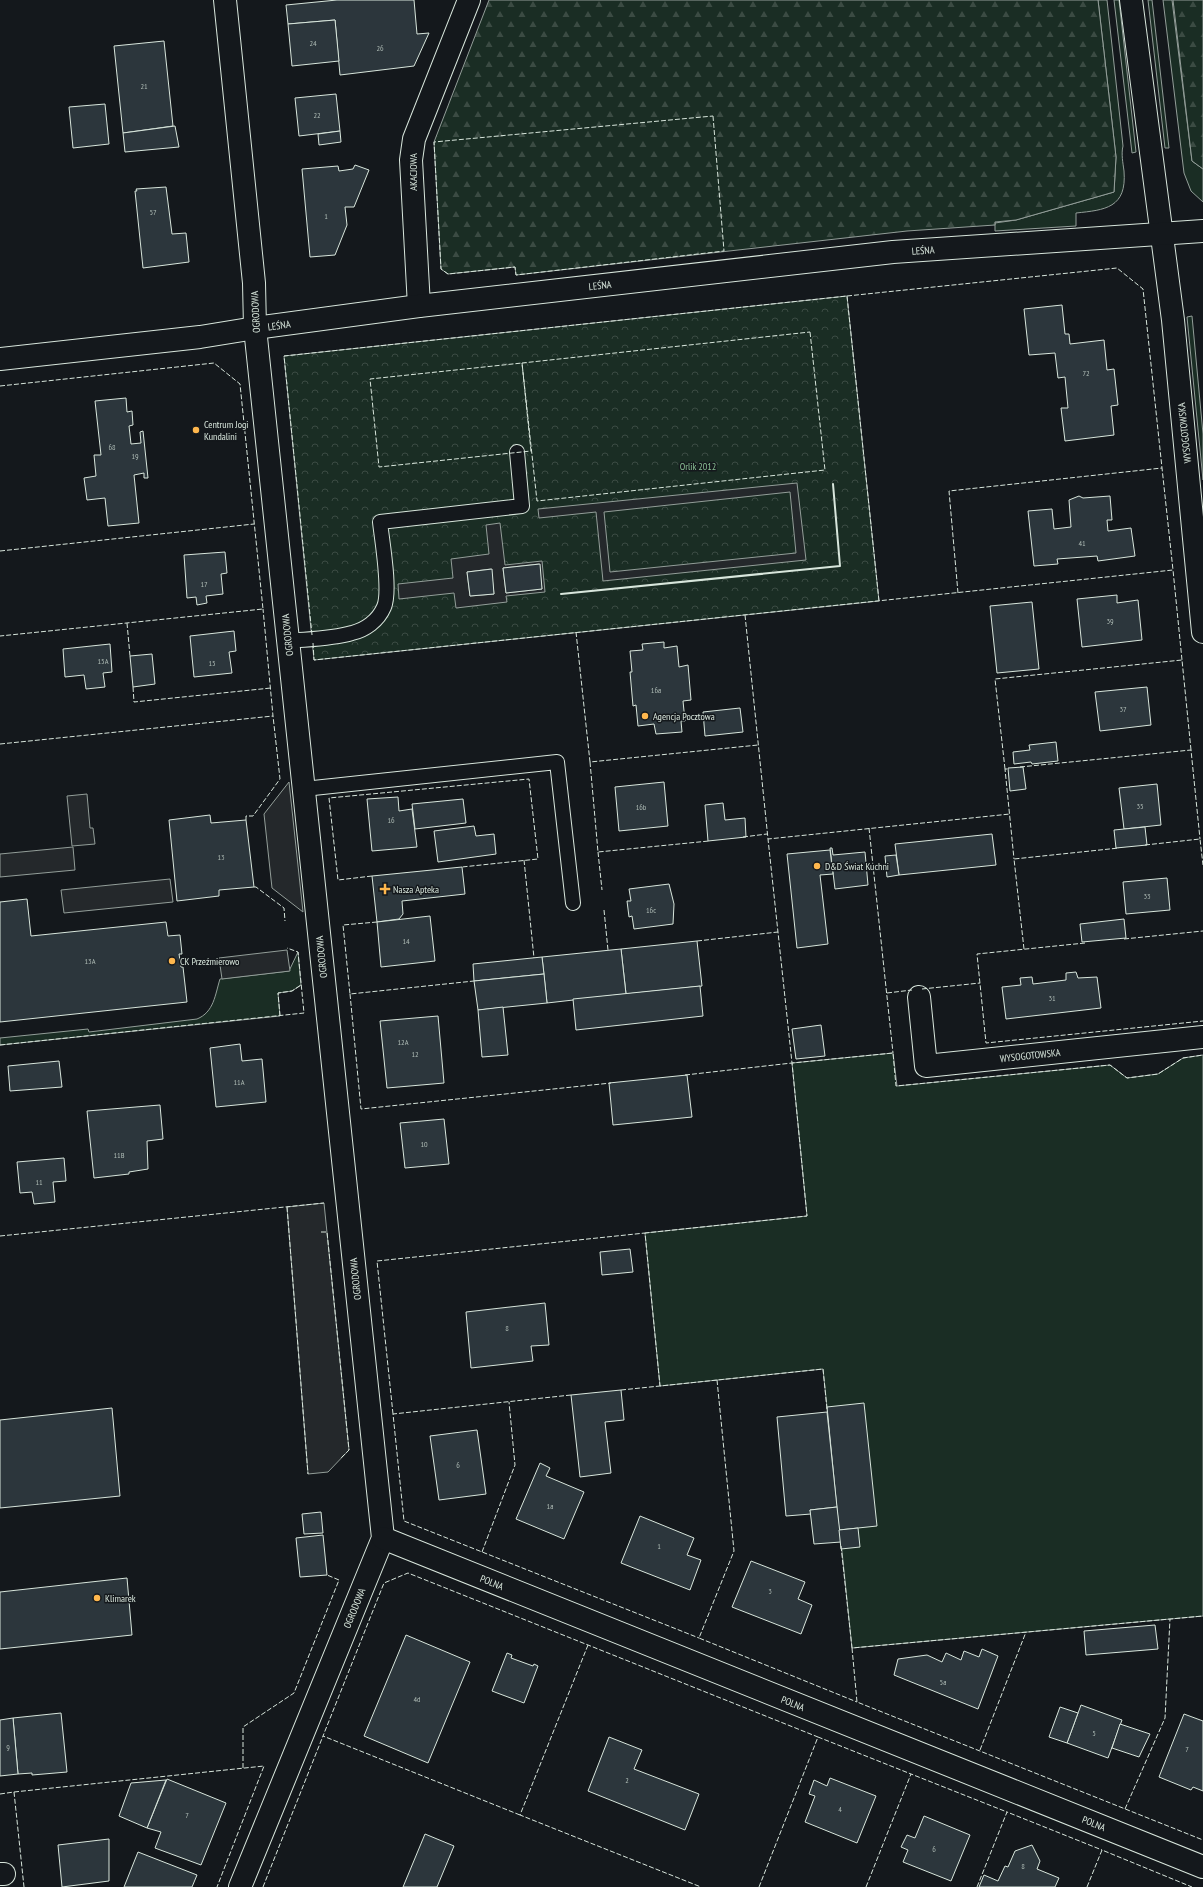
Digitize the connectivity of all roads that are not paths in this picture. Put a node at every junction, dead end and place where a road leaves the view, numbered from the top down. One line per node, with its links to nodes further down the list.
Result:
1 (225, 0): 7 (street, OGRODOWA)
2 (469, 0): 6 (street, AKACJOWA)
3 (1131, 0): 5 (street, WYSOGOTOWSKA)
4 (1203, 231): 5 (street, LEŚNA)
5 (1162, 233): 6 (street, LEŚNA); 10 (street, WYSOGOTOWSKA)
6 (419, 306): 7 (street, LEŚNA)
7 (255, 328): 8 (street, LEŚNA); 11 (street, OGRODOWA)
8 (0, 359)
9 (518, 452): 11 (lane)
10 (1203, 632)
11 (288, 642): 12 (street, OGRODOWA)
12 (304, 789): 13 (lane); 16 (street, OGRODOWA)
13 (573, 903)
14 (919, 997): 15 (street, WYSOGOTOWSKA)
15 (1203, 1037)
16 (383, 1538): 17 (street, POLNA); 18 (street, OGRODOWA)
17 (1203, 1867)
18 (240, 1887)

